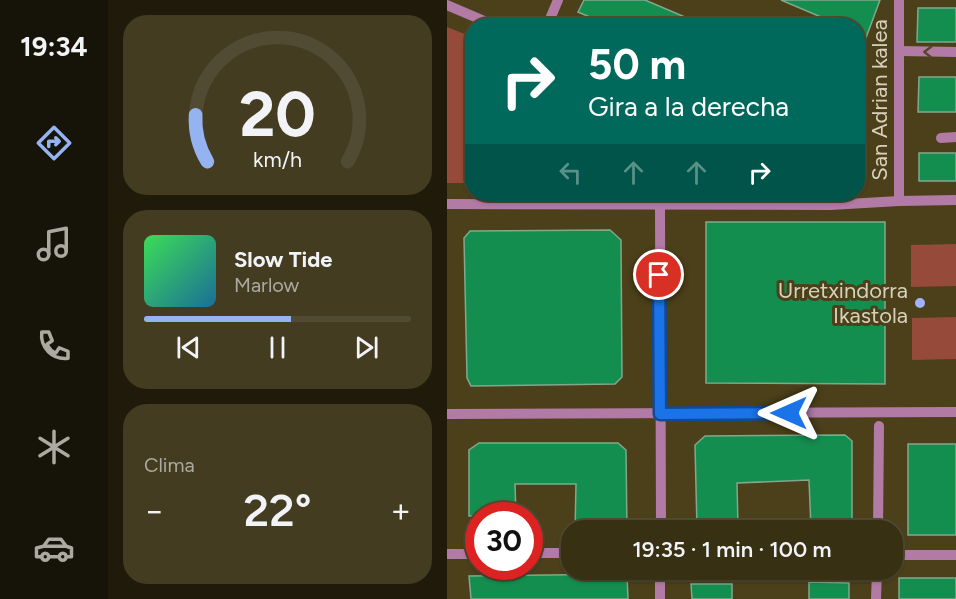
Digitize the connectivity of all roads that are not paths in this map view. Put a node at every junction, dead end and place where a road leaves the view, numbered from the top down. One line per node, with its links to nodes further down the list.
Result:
1 (558, 0): 5 (street)
2 (899, 0): 6 (street, San Adrian kalea)
3 (447, 5): 4 (street)
4 (478, 18)
5 (550, 18)
6 (900, 51): 7 (street, one-way to 6); 13 (street, San Adrian kalea)
7 (956, 52)
8 (956, 137): 9 (street)
9 (941, 138)
10 (956, 200): 13 (street)
11 (782, 201): 16 (street)
12 (824, 201): 17 (street)
13 (899, 201): 17 (street)
14 (447, 204): 15 (street)
15 (660, 204): 16 (street); 20 (street)
16 (774, 205): 17 (street)
17 (831, 205)
18 (956, 412): 20 (street)
19 (447, 414): 20 (street)
20 (660, 414): 22 (street)
21 (879, 426): 23 (street)
22 (661, 520)
23 (878, 520)
24 (543, 553): 25 (street)
25 (561, 553)
26 (447, 554): 27 (street)
27 (465, 554)
28 (903, 555): 29 (street)
29 (956, 555)
30 (660, 580): 32 (street)
31 (877, 580): 33 (street)
32 (660, 599)
33 (876, 599)

